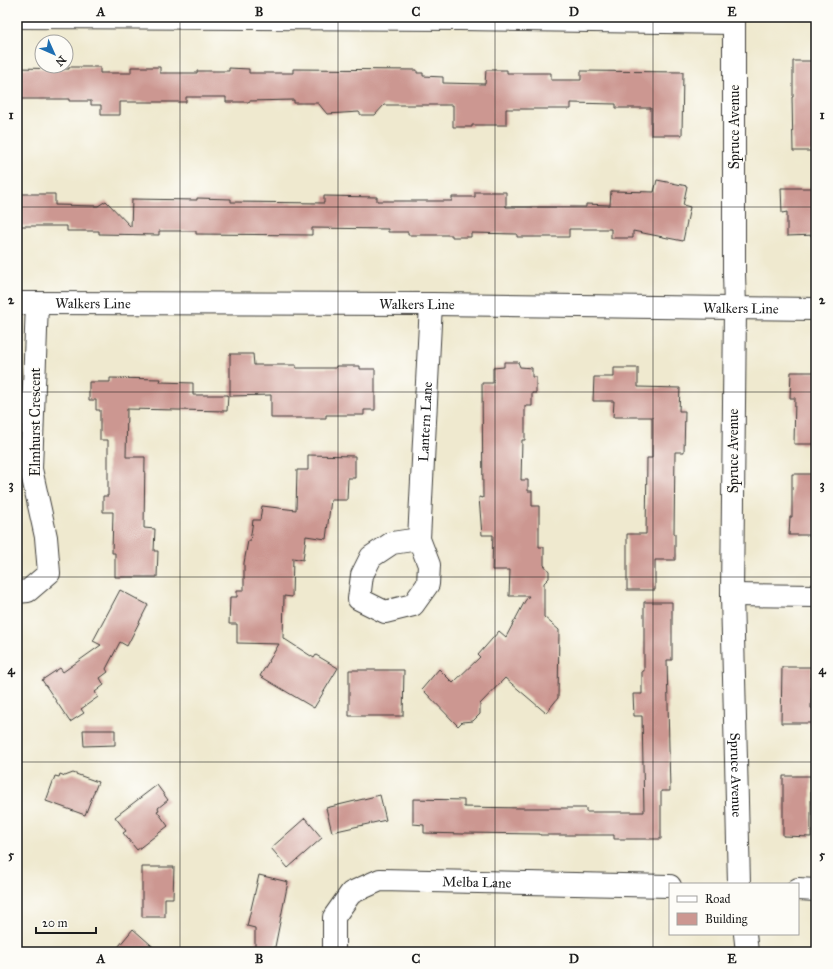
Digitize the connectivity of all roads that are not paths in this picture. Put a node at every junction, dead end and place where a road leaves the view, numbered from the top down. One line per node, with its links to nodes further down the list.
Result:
1 (17, 17): 2 (street)
2 (459, 18): 3 (street)
3 (734, 20): 6 (street, Spruce Avenue)
4 (27, 303): 5 (street, Walkers Line); 9 (street, Elmhurst Crescent)
5 (431, 304): 6 (street, Walkers Line); 8 (street, Lantern Lane)
6 (735, 308): 7 (street, Walkers Line); 10 (street, Spruce Avenue)
7 (816, 309)
8 (419, 540)
9 (17, 592)
10 (732, 595): 11 (street); 12 (street, Spruce Avenue)
11 (816, 596)
12 (739, 883)
13 (669, 886): 17 (street, Melba Lane)
14 (799, 889): 15 (street)
15 (816, 890)
16 (745, 935): 18 (street)
17 (334, 952)
18 (747, 952)

